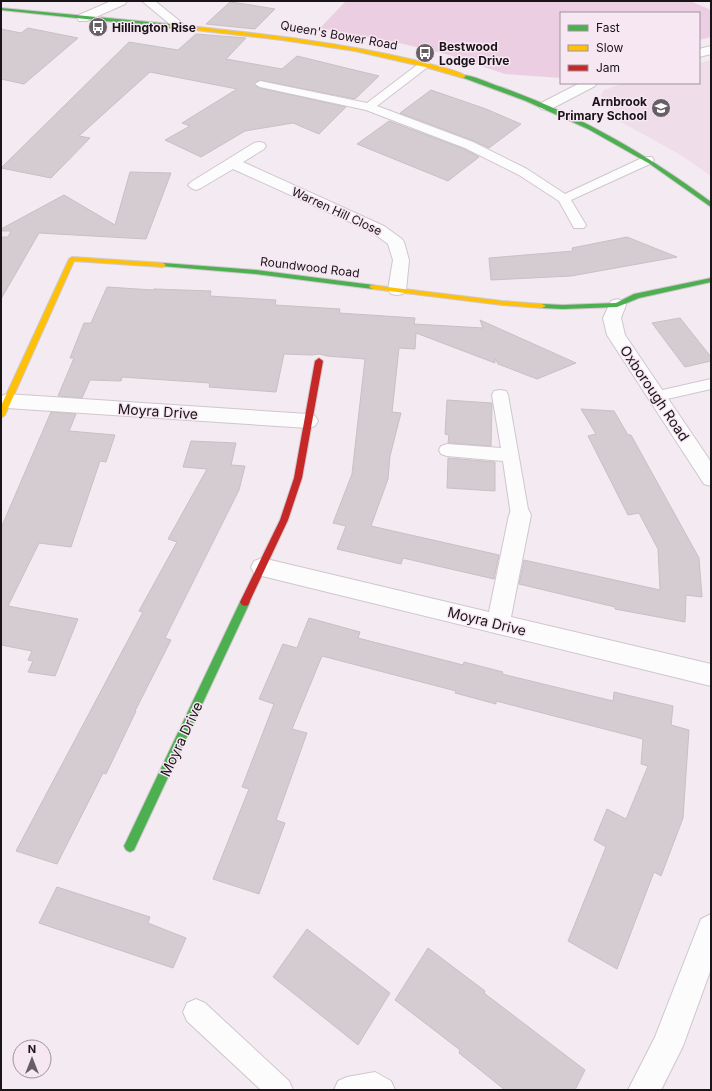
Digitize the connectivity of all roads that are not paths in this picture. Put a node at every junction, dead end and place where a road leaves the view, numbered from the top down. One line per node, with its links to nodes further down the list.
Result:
1 (121, 1): 4 (street)
2 (148, 1): 5 (street)
3 (1, 9): 4 (street, Queen's Bower Road)
4 (83, 18): 5 (street, Queen's Bower Road)
5 (181, 27): 8 (street, Queen's Bower Road)
6 (711, 50): 7 (street)
7 (700, 53)
8 (425, 64): 11 (street, Queen's Bower Road); 12 (lane)
9 (260, 84): 12 (lane)
10 (588, 84): 11 (street)
11 (546, 106): 14 (street, Queen's Bower Road)
12 (368, 108): 17 (lane)
13 (259, 146): 15 (street)
14 (648, 160): 17 (lane); 18 (street, Queen's Bower Road)
15 (232, 163): 16 (street); 21 (street, Warren Hill Close)
16 (196, 185)
17 (564, 200): 19 (lane)
18 (711, 205)
19 (579, 225)
20 (711, 280): 22 (street, Roundwood Road)
21 (397, 290): 22 (street, Roundwood Road); 27 (street, Roundwood Road)
22 (617, 305): 26 (street, Oxborough Road)
23 (319, 361): 28 (street, Moyra Drive)
24 (711, 384): 26 (lane)
25 (500, 395): 30 (lane)
26 (658, 396): 31 (street, Oxborough Road)
27 (4, 408): 28 (street, Moyra Drive)
28 (308, 421): 33 (street, Moyra Drive)
29 (447, 450): 30 (lane)
30 (510, 455): 32 (lane)
31 (711, 478)
32 (520, 515): 34 (street)
33 (262, 567): 34 (street, Moyra Drive); 36 (street, Moyra Drive)
34 (498, 624): 35 (street, Moyra Drive)
35 (711, 675)
36 (130, 846)
37 (711, 929): 42 (street)
38 (196, 1012): 39 (lane)
39 (280, 1090)
40 (347, 1090): 41 (lane)
41 (382, 1090)
42 (644, 1090)

